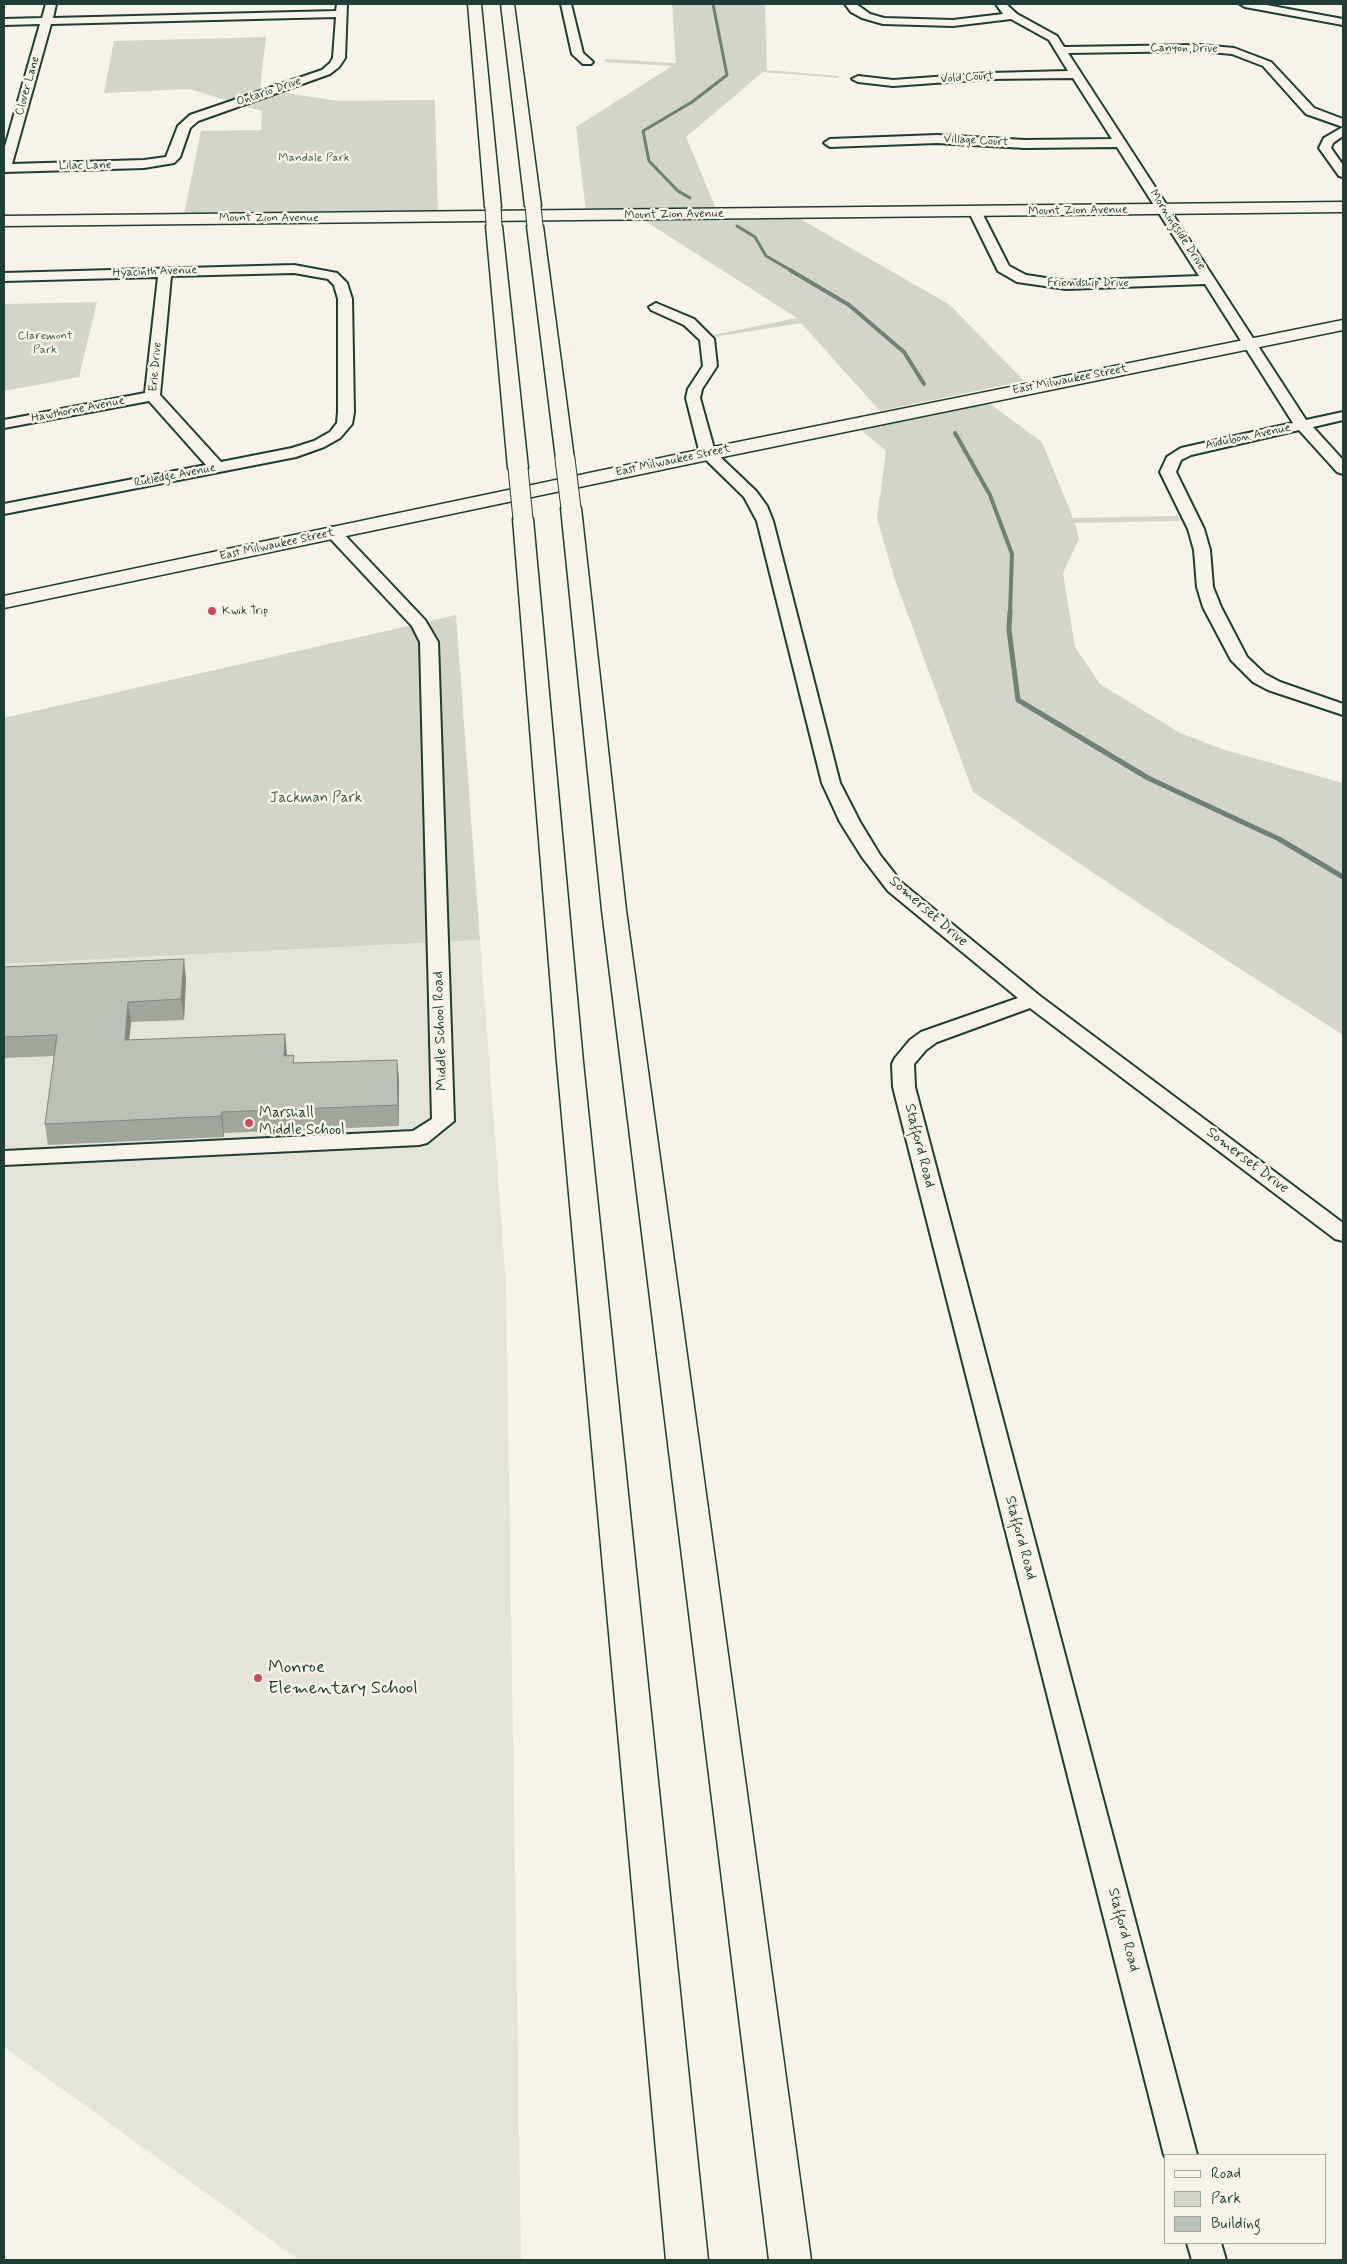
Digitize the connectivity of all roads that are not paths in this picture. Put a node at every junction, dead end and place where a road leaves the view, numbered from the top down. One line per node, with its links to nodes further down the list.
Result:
1 (51, 4): 12 (street, Clover Lane)
2 (196, 4): 11 (street)
3 (474, 4): 53 (main road, bridge)
4 (507, 4): 54 (main road, bridge)
5 (566, 4): 16 (street)
6 (850, 4): 10 (street)
7 (1001, 4): 10 (street, Morningside Drive)
8 (1244, 4): 14 (street)
9 (341, 9): 11 (street); 23 (street, Ontario Drive)
10 (1013, 16): 15 (street, Morningside Drive)
11 (194, 17): 12 (street)
12 (46, 21): 13 (street); 24 (street, Clover Lane)
13 (4, 22)
14 (1343, 22)
15 (1060, 50): 17 (street, Morningside Drive); 19 (street, Canyon Drive)
16 (587, 62)
17 (1076, 74): 18 (street, Vold Court); 22 (street, Morningside Drive)
18 (858, 79)
19 (1343, 123)
20 (1343, 131): 25 (street)
21 (830, 143): 22 (street, Village Court)
22 (1121, 143): 27 (street, Morningside Drive)
23 (166, 162): 24 (street, Lilac Lane)
24 (4, 168)
25 (1343, 173)
26 (1343, 208): 27 (main road, Mount Zion Avenue)
27 (1164, 210): 28 (main road, Mount Zion Avenue); 32 (street, Morningside Drive)
28 (975, 212): 29 (main road, Mount Zion Avenue); 32 (street, Friendship Drive)
29 (4, 221)
30 (165, 272): 31 (street, Hyacinth Avenue); 36 (street, Erie Drive); 40 (street, Hyacinth Avenue)
31 (4, 277)
32 (1209, 280): 35 (street, Morningside Drive)
33 (656, 308): 41 (street)
34 (1343, 325): 35 (main road, East Milwaukee Street)
35 (1251, 344): 39 (street, Morningside Drive); 41 (main road, East Milwaukee Street)
36 (152, 396): 38 (street, Hawthorne Avenue); 42 (street, Erie Drive)
37 (1343, 416): 39 (street, Audubon Avenue)
38 (4, 424)
39 (1302, 425): 43 (street, Morningside Drive); 47 (street, Audubon Avenue)
40 (341, 430): 42 (street, Rutledge Avenue)
41 (708, 454): 45 (main road, East Milwaukee Street); 48 (street, Somerset Drive)
42 (217, 468): 44 (street, Rutledge Avenue)
43 (1343, 469)
44 (4, 509)
45 (333, 532): 46 (main road, East Milwaukee Street); 49 (street, Middle School Road)
46 (4, 602)
47 (1343, 710)
48 (1033, 1000): 50 (street, Somerset Drive); 51 (street, Stafford Road)
49 (4, 1158)
50 (1343, 1234)
51 (1181, 2154)
52 (1204, 2244): 55 (street)
53 (687, 2260)
54 (790, 2260)
55 (1209, 2260)

